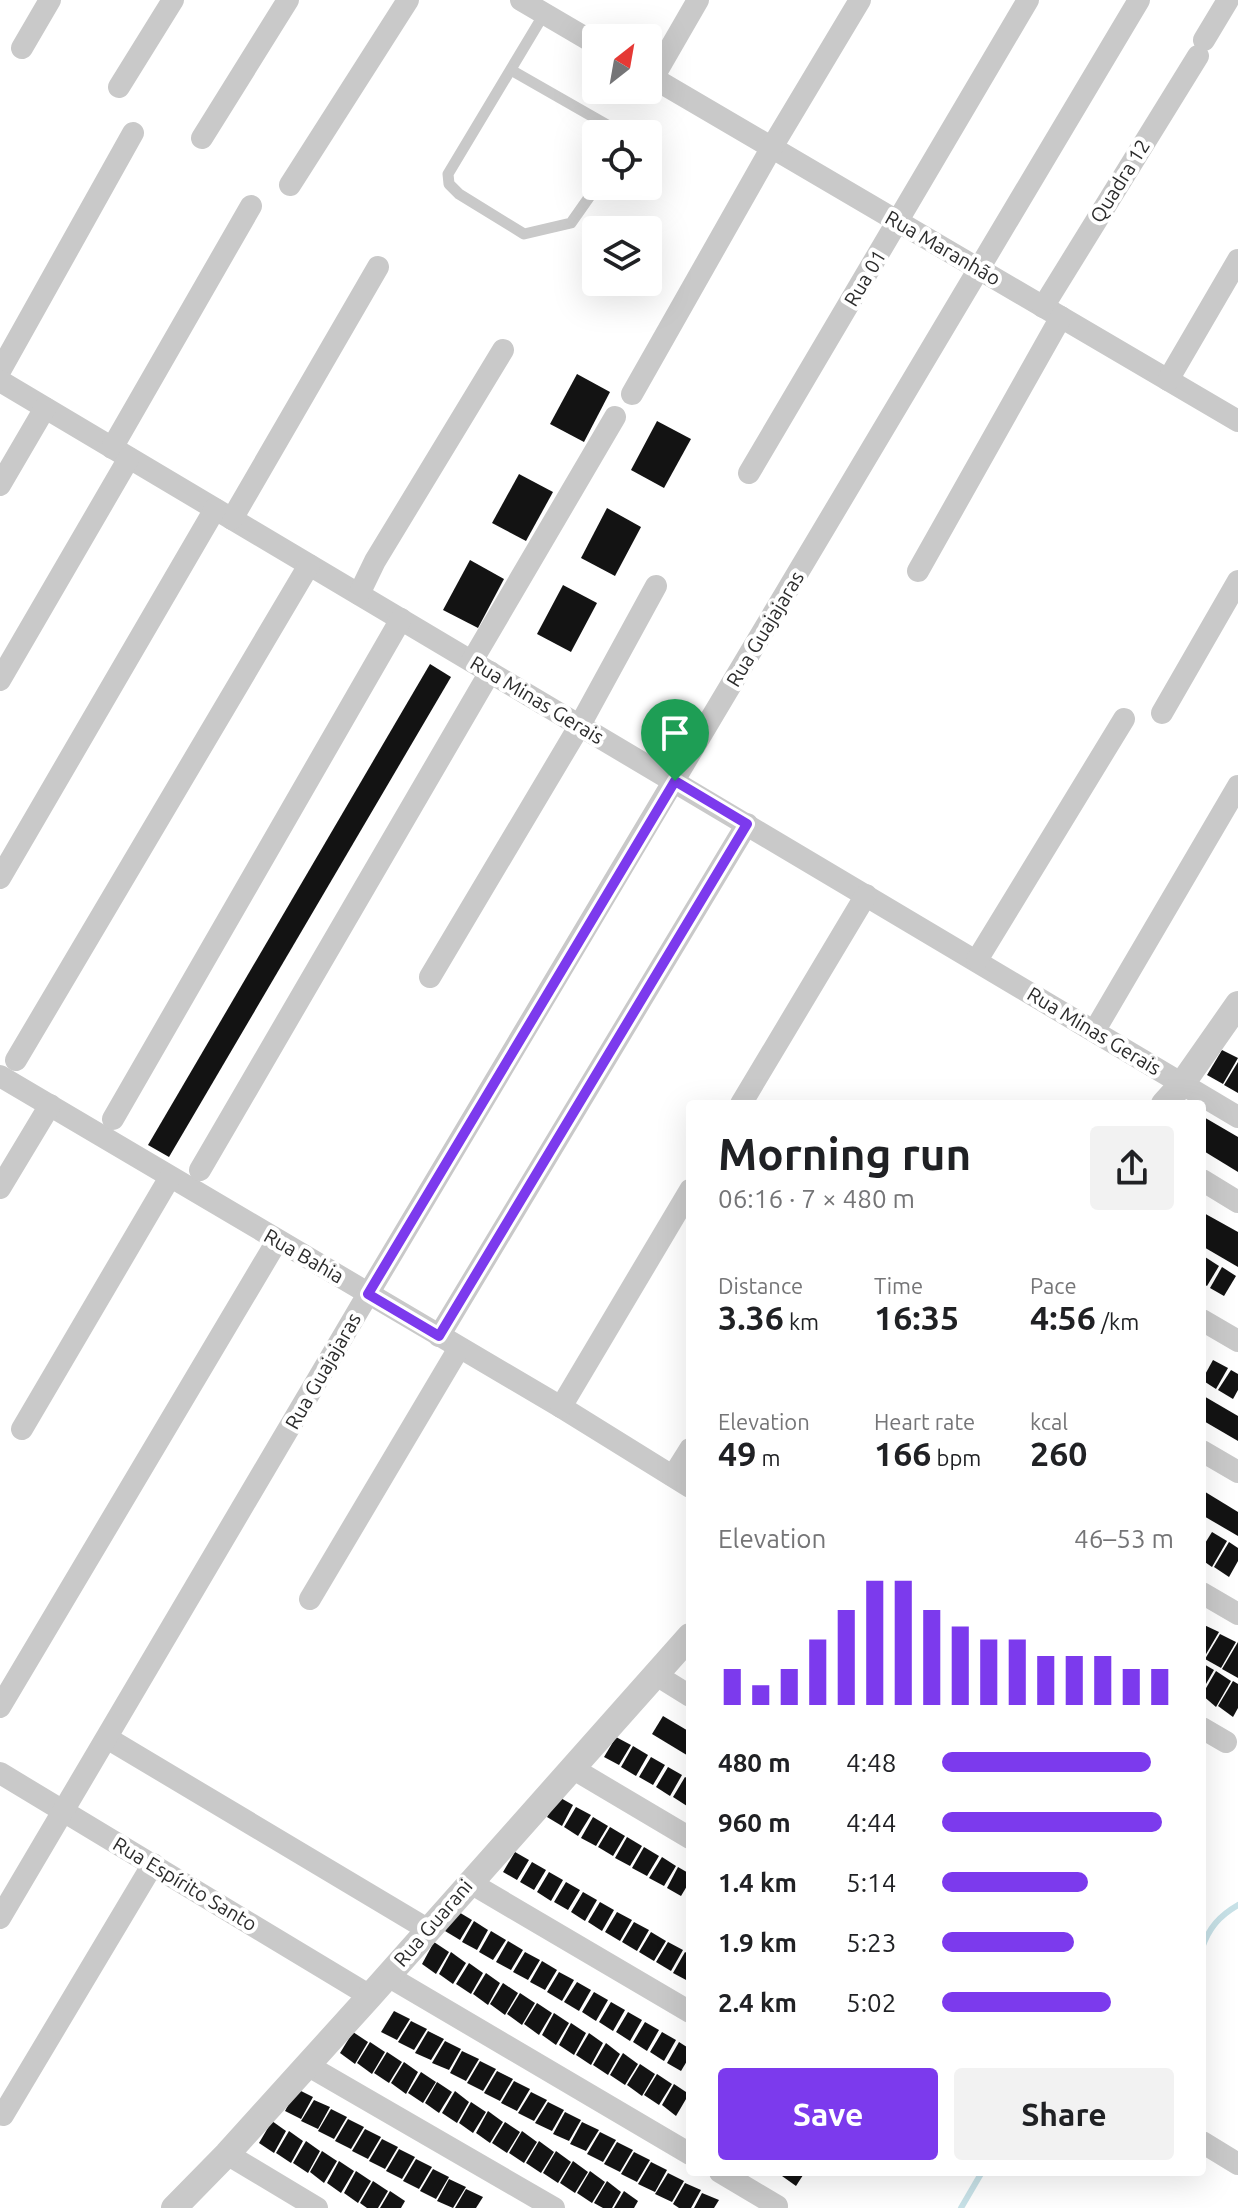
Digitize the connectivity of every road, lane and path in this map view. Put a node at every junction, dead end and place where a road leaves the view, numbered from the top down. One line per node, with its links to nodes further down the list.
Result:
1 (50, 0): 12 (street)
2 (173, 0): 16 (street)
3 (288, 0): 19 (street)
4 (408, 0): 21 (street)
5 (698, 0): 13 (street)
6 (860, 0): 20 (street)
7 (1028, 0): 24 (street, Rua 01)
8 (1139, 0): 27 (street, Rua Guajajaras)
9 (1228, 0): 28 (street, Quadra 12)
10 (532, 5): 11 (street); 14 (lane)
11 (582, 35)
12 (22, 48)
13 (662, 57)
14 (511, 70): 17 (lane); 22 (lane)
15 (662, 83): 20 (street, Rua Maranhão)
16 (119, 87)
17 (598, 120)
18 (133, 133): 30 (street)
19 (202, 138)
20 (772, 147): 24 (street, Rua Maranhão); 33 (street)
21 (290, 185)
22 (587, 200)
23 (251, 206): 37 (street)
24 (898, 222): 27 (street, Rua Maranhão); 38 (street, Rua 01)
25 (1238, 260): 31 (street)
26 (378, 267): 40 (street)
27 (979, 269): 28 (street, Rua Maranhão); 52 (street, Rua Guajajaras)
28 (1052, 312): 31 (street, Rua Maranhão); 42 (street, Quadra 12)
29 (503, 350): 45 (street)
30 (0, 371)
31 (1168, 380): 36 (street, Rua Maranhão)
32 (0, 381): 34 (street, Rua Minas Gerais)
33 (632, 394)
34 (45, 408): 37 (street, Rua Minas Gerais); 39 (street)
35 (615, 417): 47 (street)
36 (1238, 421)
37 (120, 453): 40 (street, Rua Minas Gerais); 48 (street)
38 (749, 473)
39 (0, 485)
40 (224, 514): 41 (street, Rua Minas Gerais); 55 (street)
41 (309, 565): 45 (street, Rua Minas Gerais); 61 (street)
42 (918, 571)
43 (1238, 581): 49 (street)
44 (656, 586): 51 (street)
45 (359, 594): 46 (street, Rua Minas Gerais)
46 (401, 619): 47 (street, Rua Minas Gerais); 67 (street)
47 (481, 666): 51 (street, Rua Minas Gerais); 68 (street)
48 (0, 680)
49 (1162, 713)
50 (1124, 719): 57 (street)
51 (580, 725): 52 (street, Rua Minas Gerais); 58 (street)
52 (675, 781): 54 (street, Rua Minas Gerais); 75 (street, Rua Guajajaras)
53 (1238, 786): 60 (street)
54 (747, 824): 56 (street, Rua Minas Gerais); 78 (street)
55 (0, 878)
56 (866, 895): 57 (street, Rua Minas Gerais); 63 (street)
57 (977, 960): 60 (street, Rua Minas Gerais)
58 (430, 977)
59 (1235, 1018): 62 (street)
60 (1095, 1030): 62 (street, Rua Minas Gerais)
61 (8, 1068): 65 (street, Rua Bahia)
62 (1182, 1084): 64 (street); 66 (street, Rua Minas Gerais)
63 (743, 1100)
64 (1168, 1100)
65 (50, 1105): 69 (street, Rua Bahia); 71 (street)
66 (1238, 1117)
67 (113, 1119)
68 (200, 1170)
69 (170, 1177): 74 (street, Rua Bahia); 80 (street)
70 (1206, 1182): 73 (street)
71 (0, 1188)
72 (686, 1197): 79 (street)
73 (1238, 1202)
74 (277, 1241): 75 (street, Rua Bahia); 90 (street)
75 (368, 1294): 78 (street, Rua Bahia); 92 (street, Rua Guajajaras)
76 (1206, 1322): 77 (street)
77 (1238, 1341)
78 (449, 1342): 79 (street, Rua Bahia); 85 (street)
79 (561, 1407): 83 (street, Rua Bahia)
80 (22, 1429)
81 (1206, 1453): 82 (street)
82 (1238, 1472)
83 (681, 1481)
84 (1206, 1595): 86 (street)
85 (310, 1599)
86 (1238, 1614)
87 (686, 1641): 88 (street, Rua Guarani)
88 (659, 1671): 89 (street); 94 (street, Rua Guarani)
89 (686, 1694)
90 (0, 1707)
91 (1206, 1730): 93 (street)
92 (107, 1738): 96 (street, Rua Guajajaras); 101 (street)
93 (1226, 1742)
94 (572, 1768): 97 (street); 99 (street, Rua Guarani)
95 (0, 1773): 96 (street, Rua Espírito Santo)
96 (64, 1811): 98 (street, Rua Espírito Santo); 100 (street, Rua Guajajaras)
97 (686, 1836)
98 (153, 1864): 103 (street, Rua Espírito Santo); 106 (street)
99 (469, 1882): 101 (street, Rua Guarani); 104 (street)
100 (0, 1918)
101 (427, 1929): 102 (street, Rua Guarani)
102 (389, 1974): 103 (street, Rua Guarani); 108 (street)
103 (370, 1996): 105 (street, Rua Guarani)
104 (686, 2010)
105 (307, 2065): 109 (street, Rua Guarani); 115 (street)
106 (3, 2115)
107 (1206, 2144): 110 (street)
108 (686, 2152)
109 (227, 2154): 113 (street, Rua Guarani); 114 (street)
110 (1238, 2164)
111 (727, 2176): 112 (street)
112 (777, 2206)
113 (174, 2208)
114 (317, 2208)
115 (554, 2208)

